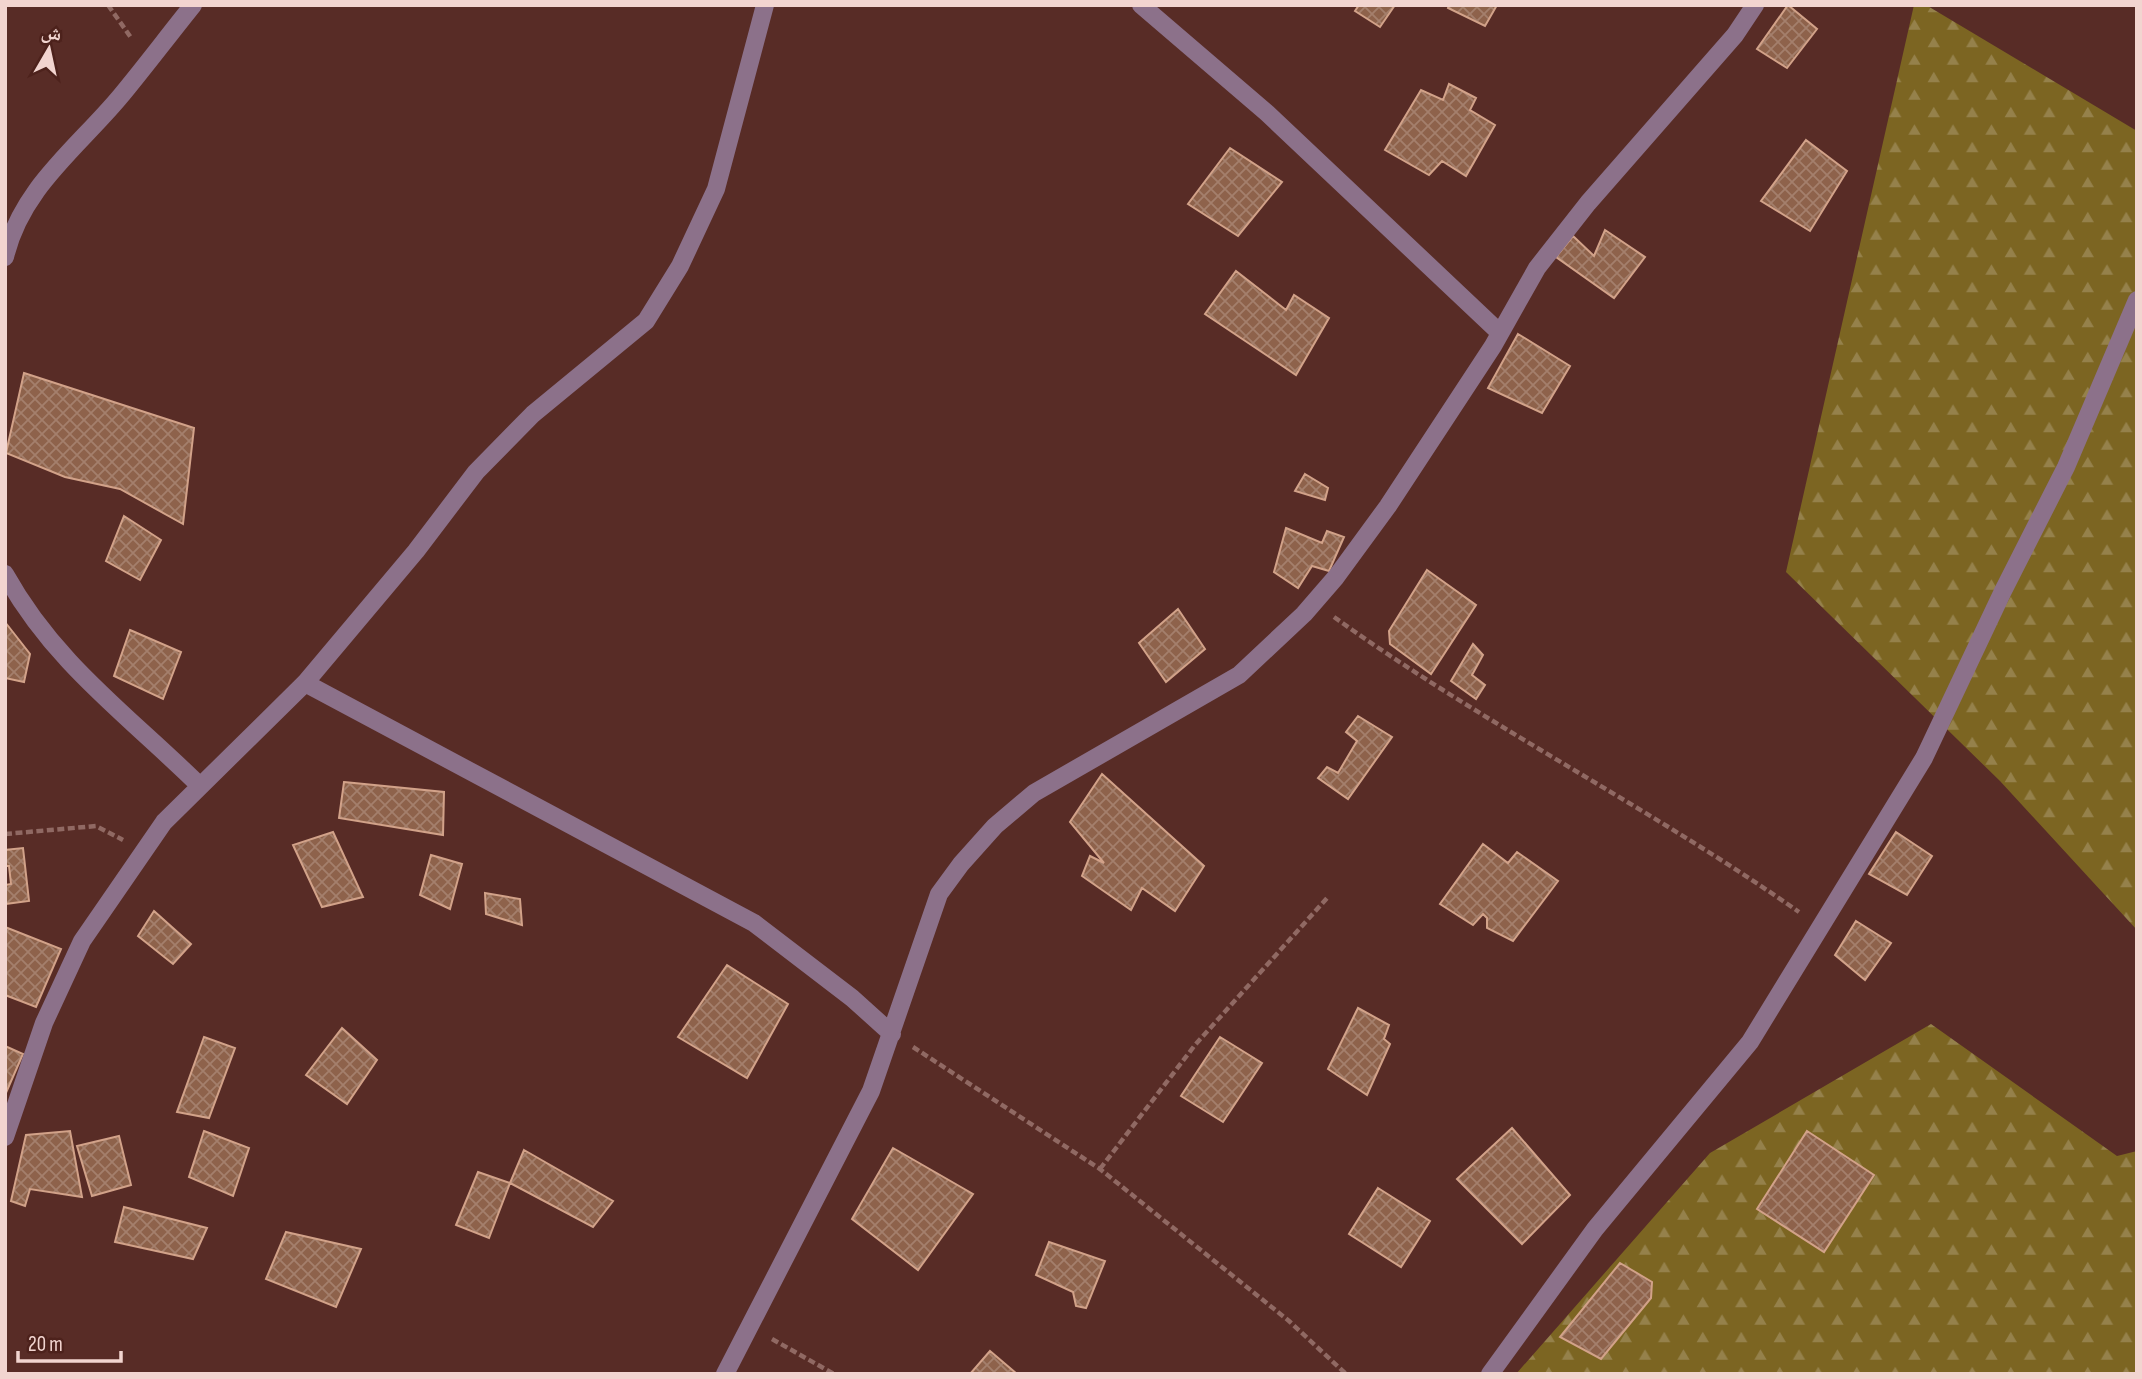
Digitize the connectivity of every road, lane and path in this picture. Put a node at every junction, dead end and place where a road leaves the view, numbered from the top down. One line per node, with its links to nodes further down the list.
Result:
1 (108, 5): 6 (path)
2 (193, 5): 6 (street)
3 (765, 5): 12 (street)
4 (1141, 5): 9 (street)
5 (1755, 5): 9 (street)
6 (150, 59): 7 (street)
7 (5, 257)
8 (2137, 300): 17 (street)
9 (1500, 333): 11 (street)
10 (5, 574): 13 (street)
11 (1313, 603): 17 (path); 18 (street)
12 (305, 683): 13 (street); 18 (street)
13 (200, 786): 15 (street)
14 (5, 834): 15 (path)
15 (144, 850): 19 (street)
16 (1328, 897): 20 (path)
17 (1821, 927): 25 (street)
18 (892, 1034): 20 (path); 21 (street)
19 (5, 1137)
20 (1100, 1169): 24 (path)
21 (750, 1327): 22 (street); 23 (path)
22 (725, 1374)
23 (834, 1374)
24 (1346, 1374)
25 (1490, 1374)

